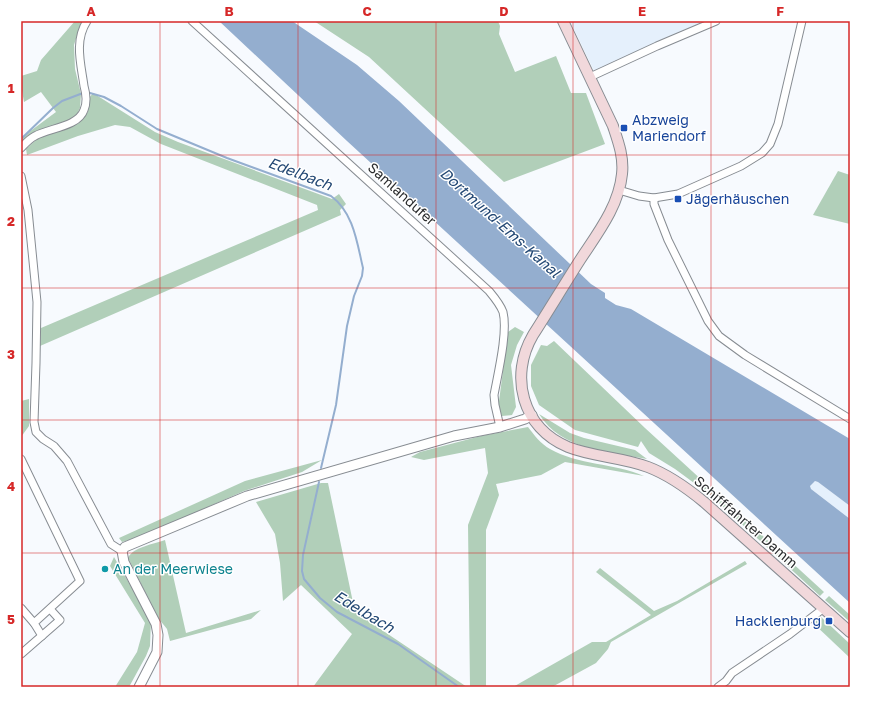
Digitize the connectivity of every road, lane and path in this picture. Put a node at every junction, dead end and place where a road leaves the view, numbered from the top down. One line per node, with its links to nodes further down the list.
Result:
1 (87, 21): 7 (street)
2 (192, 21): 13 (street, Samlandufer)
3 (563, 21): 6 (main road, Schifffahrter Damm)
4 (716, 21): 6 (street)
5 (802, 21): 10 (street)
6 (590, 77): 9 (main road, Schifffahrter Damm)
7 (21, 148)
8 (21, 176): 15 (street)
9 (619, 190): 10 (street); 11 (main road, Schifffahrter Damm)
10 (654, 198): 12 (street)
11 (532, 415): 13 (street); 17 (main road, Schifffahrter Damm)
12 (850, 419)
13 (500, 427): 15 (street)
14 (21, 459): 18 (street)
15 (122, 552): 23 (street)
16 (21, 608): 19 (street)
17 (824, 608): 20 (main road, Schifffahrter Damm); 24 (street)
18 (50, 609): 19 (street); 21 (street)
19 (34, 623): 21 (street)
20 (850, 632)
21 (42, 636): 22 (street)
22 (21, 654)
23 (139, 687)
24 (718, 687)

